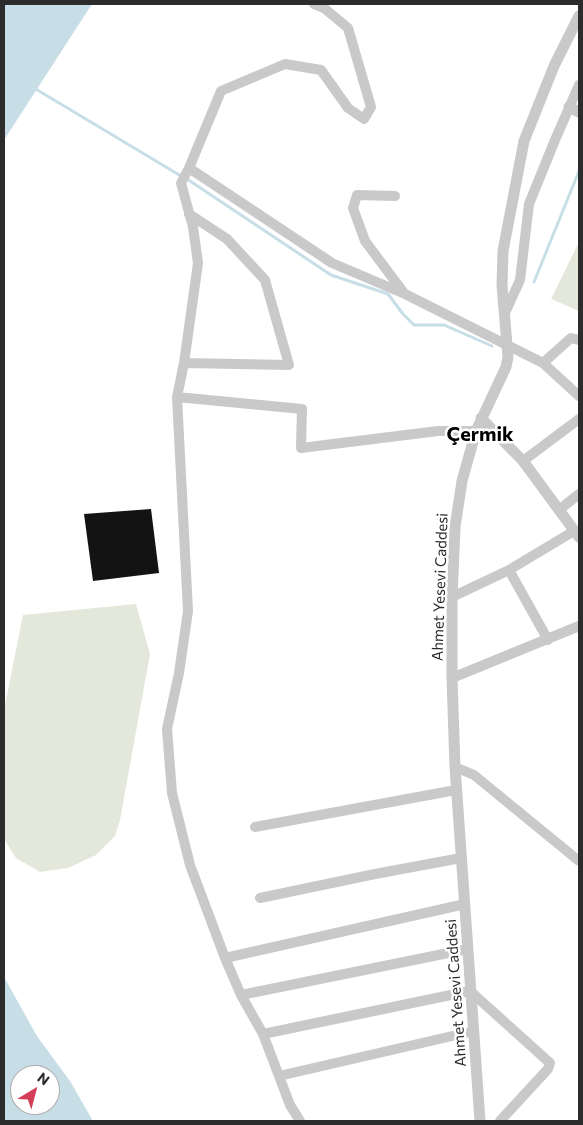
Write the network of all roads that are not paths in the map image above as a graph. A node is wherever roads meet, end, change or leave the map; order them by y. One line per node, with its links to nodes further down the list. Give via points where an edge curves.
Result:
1 (314, 4): 5 (street, via 348,28 371,107 364,119 348,108 320,70 285,64 221,91)
2 (579, 16): 9 (street, Ahmet Yesevi Caddesi, via 554,66 524,141 503,251 502,285)
3 (579, 85): 4 (street)
4 (574, 109): 9 (street, via 529,204 520,280)
5 (188, 171): 7 (street, via 181,183); 8 (street, via 332,263)
6 (395, 196): 8 (street, via 357,195 352,208 365,241)
7 (189, 214): 12 (street, via 198,263); 12 (street, via 228,239 265,280 289,365)
8 (405, 294): 11 (street)
9 (506, 313): 11 (street, Ahmet Yesevi Caddesi)
10 (579, 340): 13 (street, via 571,338)
11 (508, 346): 13 (street); 16 (street, Ahmet Yesevi Caddesi, via 506,367)
12 (184, 363): 15 (street)
13 (543, 363): 14 (street)
14 (579, 396)
15 (177, 397): 18 (street, via 302,409 300,448 438,431); 36 (street, via 188,611 167,729 172,793 190,865)
16 (480, 418): 18 (street, Ahmet Yesevi Caddesi); 19 (street)
17 (579, 419): 19 (street)
18 (476, 430): 24 (street, Ahmet Yesevi Caddesi, via 459,498)
19 (523, 461): 21 (street)
20 (579, 494): 21 (street)
21 (559, 510): 22 (street)
22 (577, 534): 23 (street)
23 (509, 570): 24 (street); 26 (street)
24 (452, 597): 27 (street, Ahmet Yesevi Caddesi)
25 (579, 626): 26 (street)
26 (548, 640): 27 (street)
27 (452, 678): 28 (street, Ahmet Yesevi Caddesi)
28 (454, 767): 29 (street, Ahmet Yesevi Caddesi); 32 (street, via 474,775)
29 (456, 790): 30 (street); 31 (street, Ahmet Yesevi Caddesi)
30 (254, 827)
31 (461, 858): 33 (street); 34 (street, Ahmet Yesevi Caddesi)
32 (579, 861)
33 (260, 898)
34 (464, 904): 35 (street, Ahmet Yesevi Caddesi); 36 (street)
35 (468, 949): 37 (street, Ahmet Yesevi Caddesi); 38 (street)
36 (225, 958): 38 (street)
37 (470, 991): 39 (street, Ahmet Yesevi Caddesi); 40 (street); 44 (street, via 550,1063)
38 (241, 996): 40 (street)
39 (474, 1031): 41 (street); 43 (street, Ahmet Yesevi Caddesi)
40 (263, 1034): 41 (street)
41 (278, 1076): 42 (street)
42 (300, 1121)
43 (480, 1121)
44 (500, 1121)

